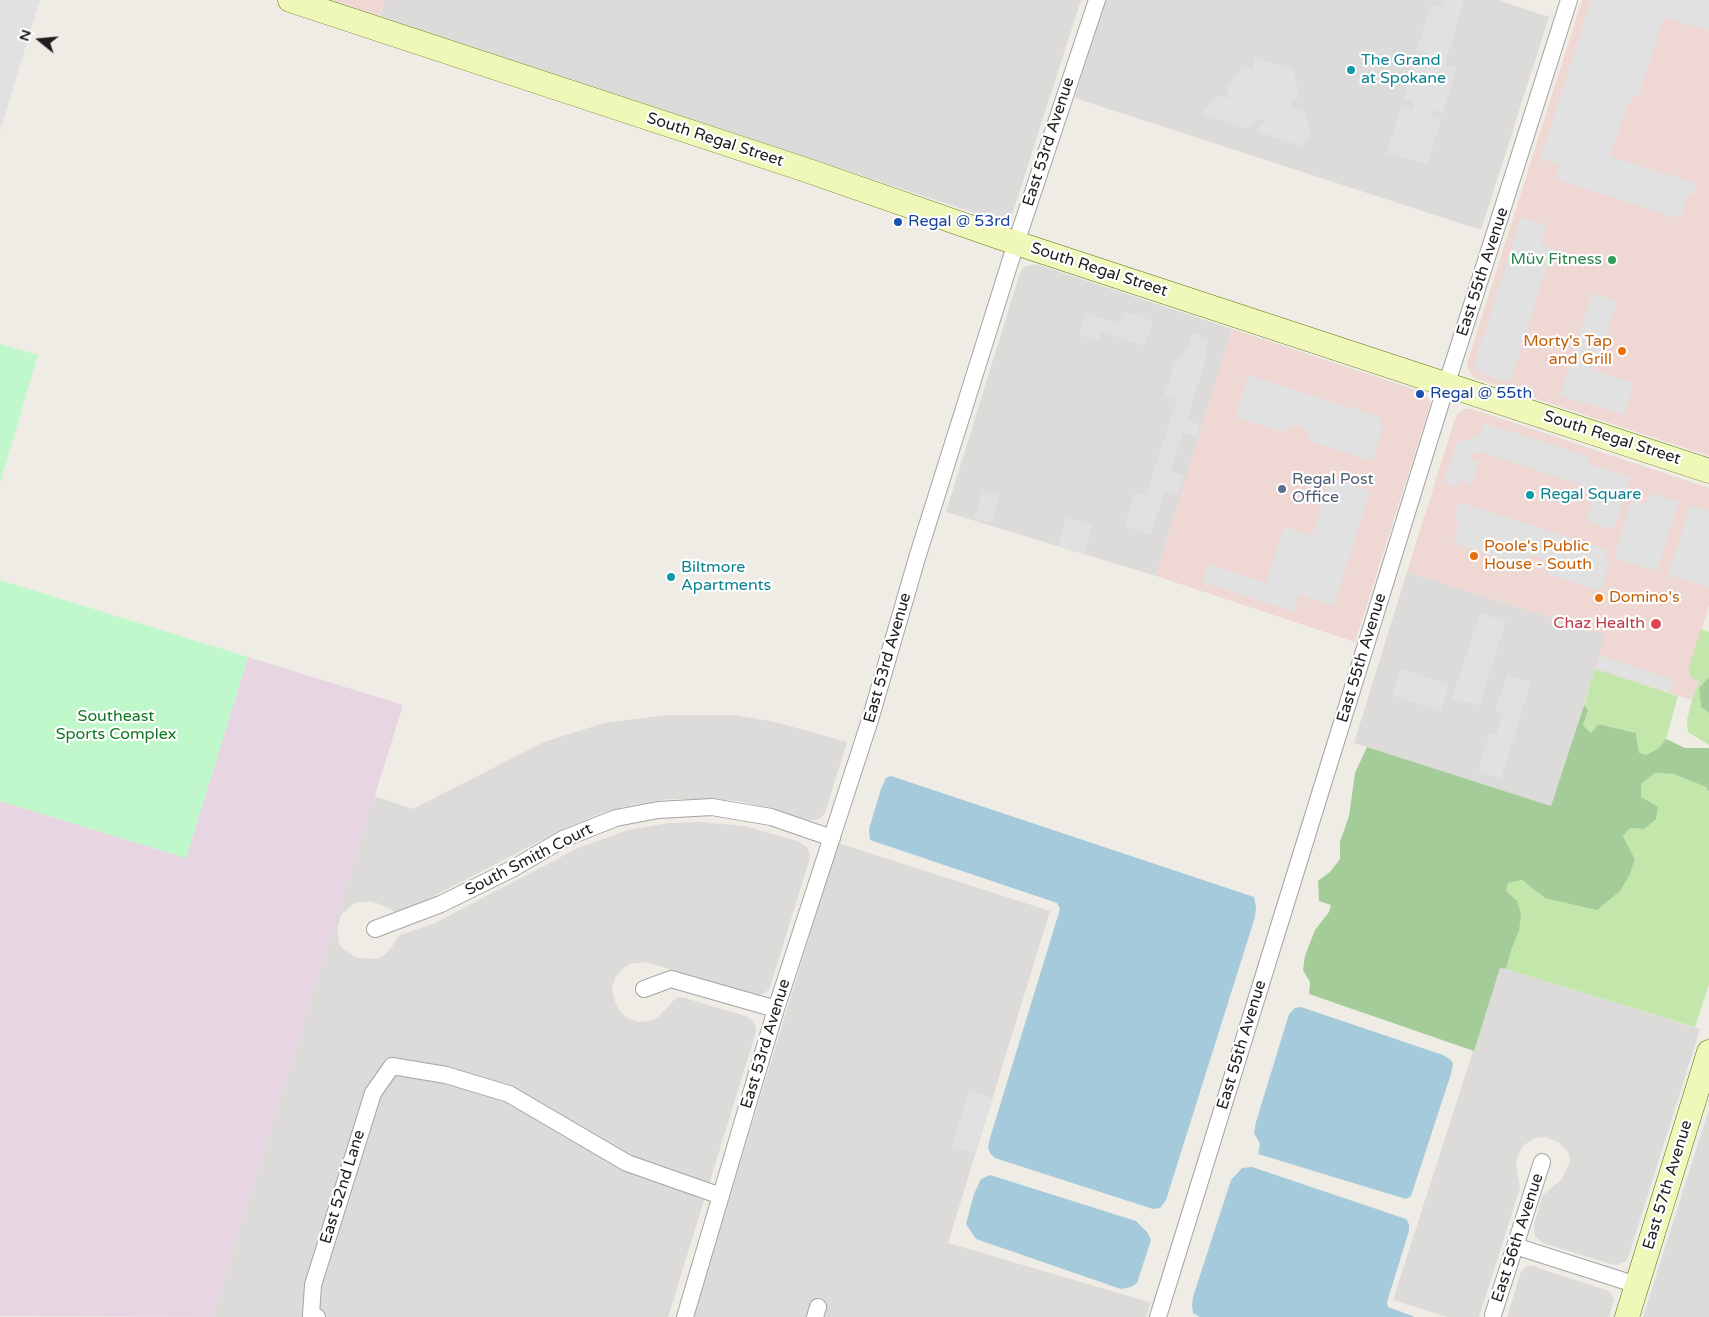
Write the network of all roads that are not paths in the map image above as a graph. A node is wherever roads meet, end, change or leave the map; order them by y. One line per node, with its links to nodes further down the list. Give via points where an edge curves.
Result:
1 (290, 0): 4 (main road, South Regal Street, via 803,169)
2 (1097, 0): 4 (street, East 53rd Avenue)
3 (1569, 0): 5 (street, East 55th Avenue)
4 (1016, 243): 5 (main road, South Regal Street); 7 (street, East 53rd Avenue)
5 (1447, 384): 6 (main road, South Regal Street); 19 (street, East 55th Avenue)
6 (1709, 471)
7 (832, 838): 8 (street, South Smith Court, via 772,817 712,807 658,810 616,818 563,839 441,904); 10 (street, East 53rd Avenue)
8 (375, 929)
9 (644, 989): 10 (street, via 671,979)
10 (776, 1009): 13 (street, East 53rd Avenue)
11 (1709, 1055): 15 (main road, East 57th Avenue)
12 (1542, 1162): 14 (street, East 56th Avenue)
13 (721, 1196): 17 (street, East 52nd Lane, via 627,1164 509,1094 446,1075 392,1066 373,1093 313,1285); 18 (street, East 53rd Avenue)
14 (1515, 1246): 15 (street); 16 (street, East 56th Avenue)
15 (1637, 1285): 20 (main road, East 57th Avenue)
16 (1493, 1315)
17 (314, 1316)
18 (684, 1317)
19 (1158, 1317)
20 (1627, 1317)

